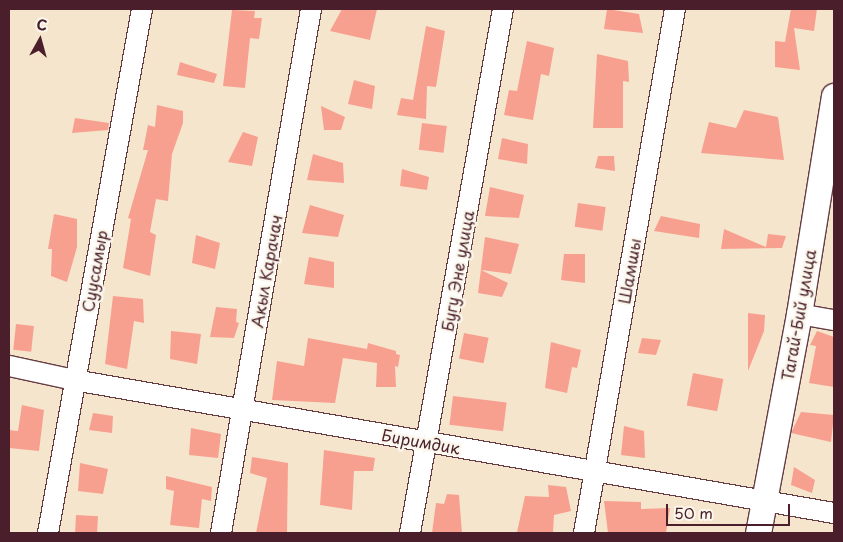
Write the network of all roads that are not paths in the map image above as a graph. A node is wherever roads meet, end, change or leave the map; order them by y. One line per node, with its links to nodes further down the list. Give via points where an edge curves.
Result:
1 (142, 9): 9 (street, Суусамыр)
2 (311, 9): 10 (street, Акыл Карачач)
3 (503, 9): 11 (street, Бугу Эне улица)
4 (675, 9): 12 (street, Шамшы)
5 (833, 111): 6 (street, Тагай-Бий улица)
6 (799, 314): 7 (street); 13 (street, Тагай-Бий улица)
7 (834, 320)
8 (9, 366): 9 (street, Биримдик)
9 (74, 380): 10 (street, Биримдик); 15 (street, Суусамыр)
10 (242, 409): 11 (street, Биримдик); 16 (street, Акыл Карачач)
11 (426, 442): 12 (street, Биримдик); 17 (street, Бугу Эне улица)
12 (594, 471): 13 (street, Биримдик); 18 (street, Шамшы)
13 (764, 500): 14 (street, Биримдик); 19 (street, Тагай-Бий улица)
14 (834, 513)
15 (48, 533)
16 (221, 533)
17 (410, 533)
18 (584, 533)
19 (758, 533)

